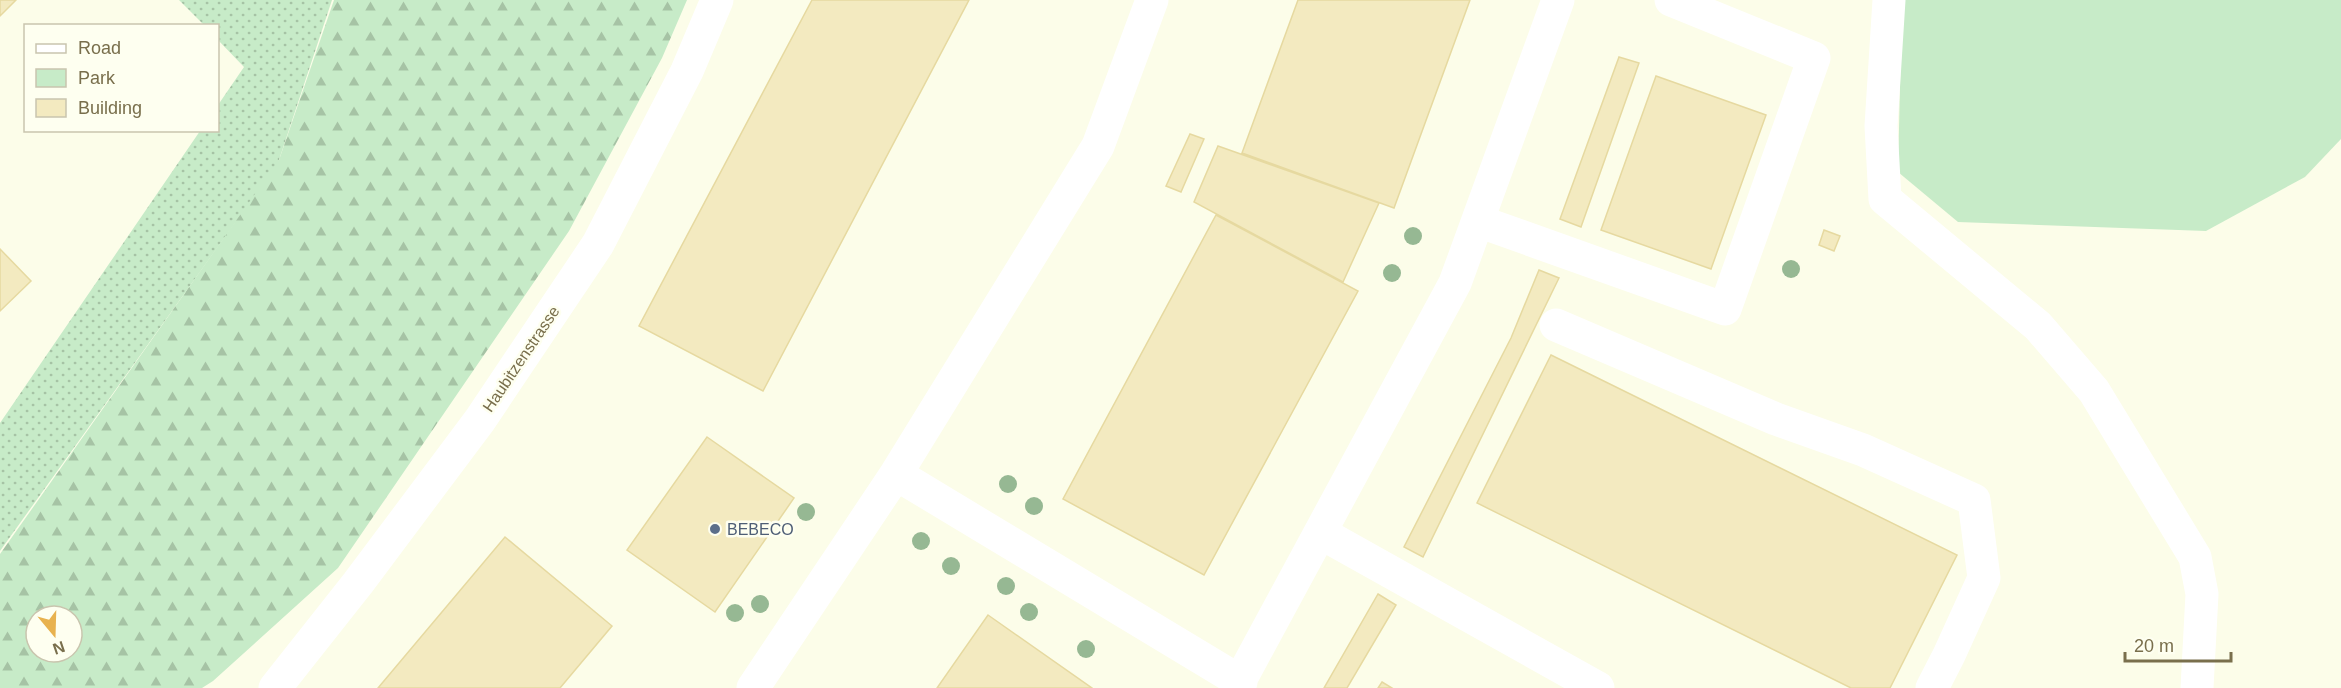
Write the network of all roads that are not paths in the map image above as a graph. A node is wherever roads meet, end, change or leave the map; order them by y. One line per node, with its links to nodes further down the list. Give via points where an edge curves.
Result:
1 (717, 0): 11 (street, Haubitzenstrasse, via 687,71 598,244 480,420)
2 (1152, 0): 8 (street, via 1098,146)
3 (1558, 0): 6 (street)
4 (1671, 0): 6 (street, via 1814,58 1725,309)
5 (1889, 0): 15 (street, via 1881,126 1885,199 2038,326 2094,391 2195,557 2202,594)
6 (1478, 221): 9 (street, via 1455,283)
7 (1556, 326): 14 (street, via 1776,419 1863,450 1974,500 1984,578)
8 (896, 474): 10 (street); 12 (street)
9 (1321, 533): 10 (street); 13 (street)
10 (1239, 685)
11 (275, 688)
12 (753, 688)
13 (1598, 688)
14 (1932, 688)
15 (2197, 688)

